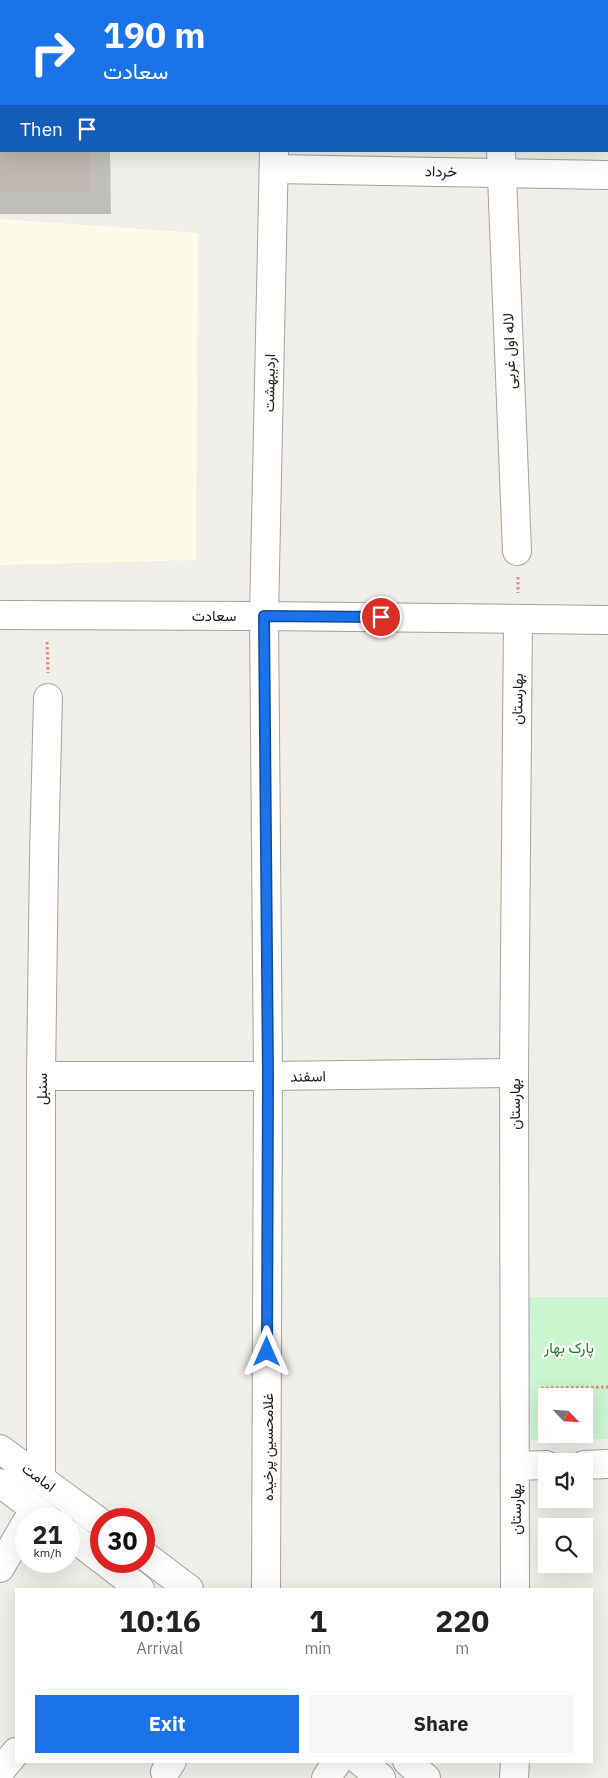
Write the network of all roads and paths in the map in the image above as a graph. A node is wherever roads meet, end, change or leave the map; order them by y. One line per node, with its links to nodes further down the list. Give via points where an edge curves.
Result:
1 (274, 160): 2 (street, خرداد); 7 (street, اردیبهشت)
2 (501, 162): 3 (street, خرداد); 4 (street, لاله اول غربی)
3 (608, 175)
4 (517, 551): 8 (path)
5 (47, 614): 6 (street, سعادت); 7 (street, سعادت); 10 (path)
6 (0, 615)
7 (264, 616): 8 (street, سعادت); 13 (street, غلامحسین پرخیده)
8 (518, 618): 9 (street, سعادت); 11 (street, بهارستان)
9 (608, 620)
10 (48, 698): 12 (street, سنبل)
11 (514, 1073): 13 (street, اسفند); 15 (street, بهارستان)
12 (42, 1076): 13 (street, اسفند); 21 (street, سنبل)
13 (268, 1076): 33 (street, غلامحسین پرخیده)
14 (608, 1387): 15 (path)
15 (515, 1388): 20 (street, بهارستان)
16 (0, 1449): 21 (street, امامت)
17 (608, 1464): 19 (street)
18 (538, 1465): 20 (street)
19 (593, 1465)
20 (515, 1466): 34 (street, بهارستان)
21 (41, 1479): 24 (street, امامت)
22 (0, 1483): 23 (street, امامت)
23 (25, 1508)
24 (90, 1515)
25 (80, 1542): 27 (street)
26 (15, 1546): 29 (street)
27 (90, 1550)
28 (155, 1563): 32 (street)
29 (0, 1568)
30 (120, 1573): 31 (street)
31 (139, 1588)
32 (188, 1588)
33 (266, 1588)
34 (515, 1588)
35 (15, 1753): 40 (street)
36 (337, 1763): 41 (street)
37 (362, 1763): 42 (street)
38 (409, 1763): 43 (street)
39 (514, 1763): 44 (street)
40 (0, 1771)
41 (326, 1778)
42 (381, 1778)
43 (426, 1778)
44 (514, 1778)

